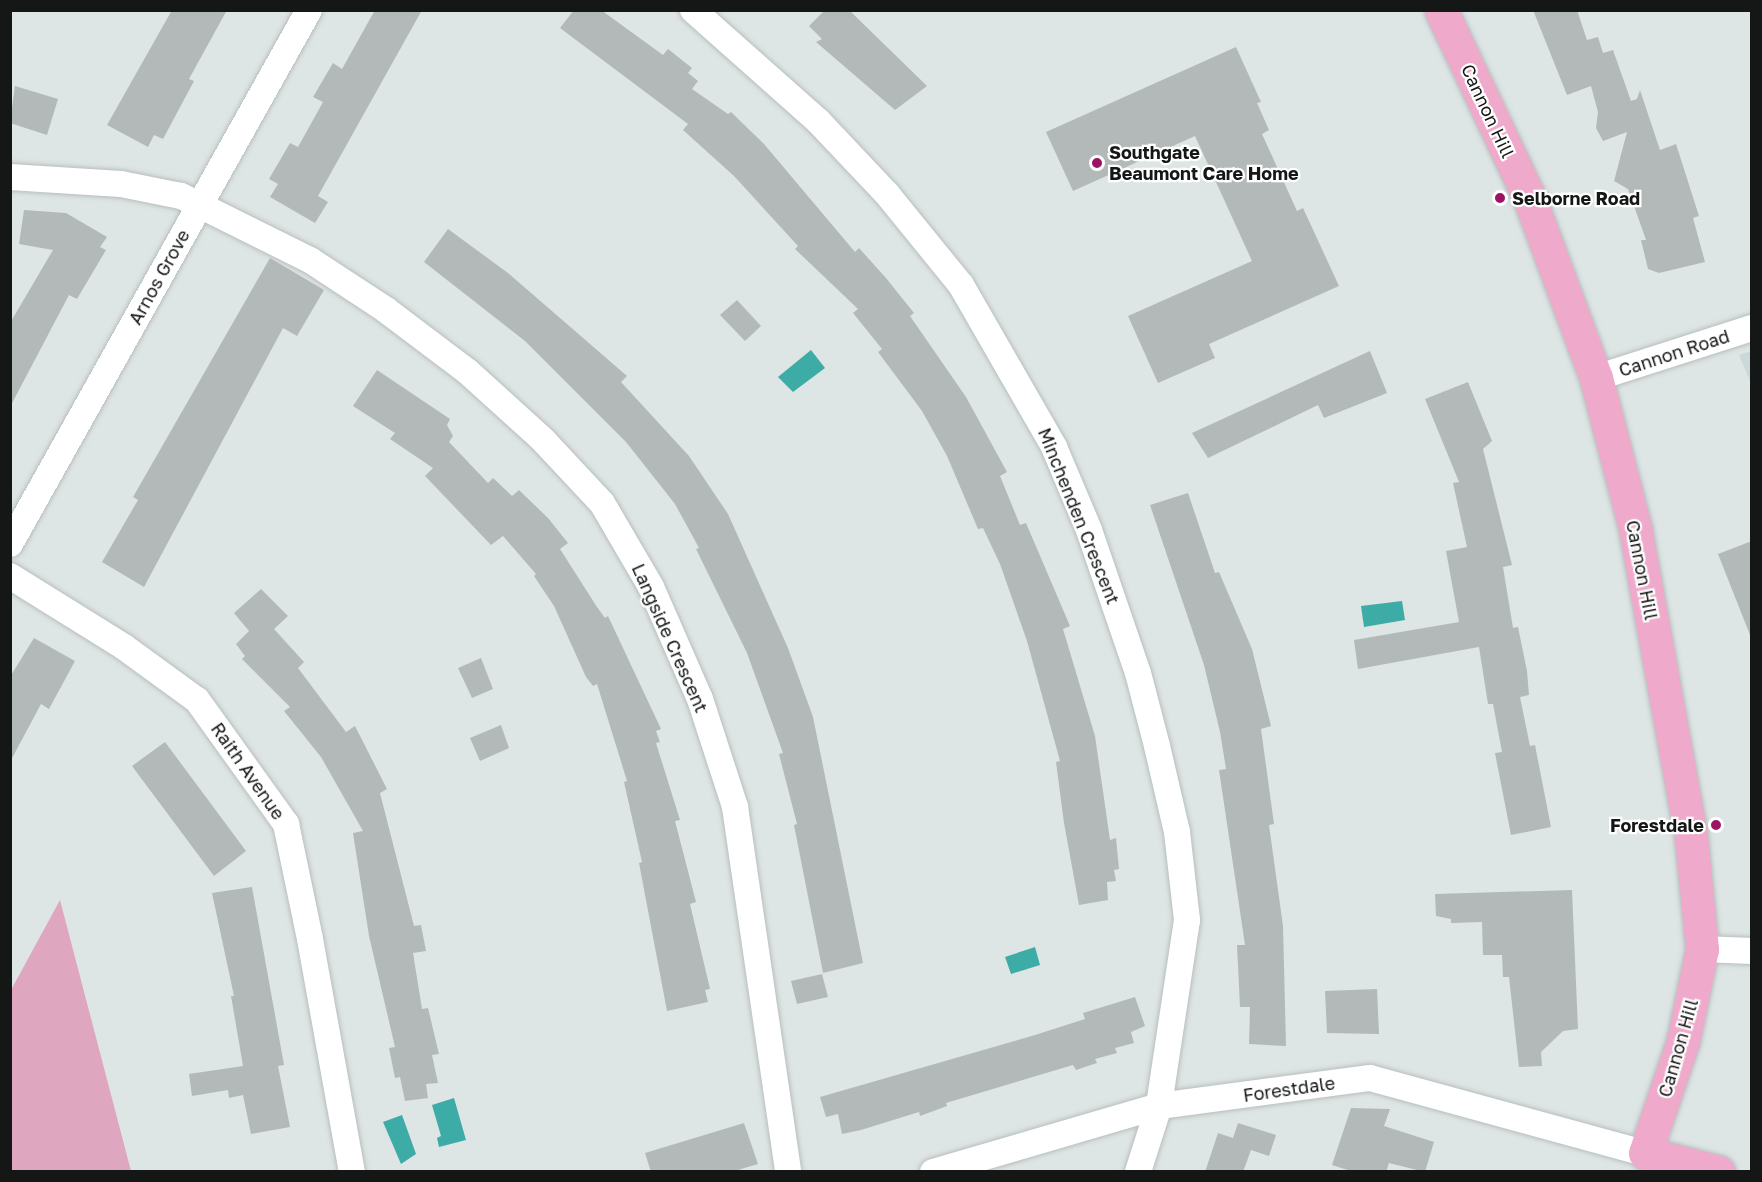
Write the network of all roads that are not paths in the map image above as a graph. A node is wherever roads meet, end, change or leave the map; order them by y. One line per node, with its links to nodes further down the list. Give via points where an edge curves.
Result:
1 (309, 10): 5 (street, Arnos Grove)
2 (693, 10): 12 (street, Minchenden Crescent, via 818,121 887,194 961,285 1054,447 1089,530 1131,653 1177,832 1187,920)
3 (1441, 10): 7 (main road, Cannon Hill, via 1529,197)
4 (10, 177): 5 (street, Langside Crescent, via 121,184)
5 (200, 202): 8 (street, Arnos Grove); 15 (street, Langside Crescent, via 310,260 386,310 467,371 543,440 602,503 651,587 700,699 735,807)
6 (1752, 328): 7 (street, Cannon Road)
7 (1596, 378): 10 (main road, Cannon Hill, via 1635,528 1691,837)
8 (10, 544)
9 (10, 576): 14 (street, Raith Avenue, via 124,647 197,700 286,825)
10 (1702, 949): 11 (street); 13 (main road, Cannon Hill, via 1683,1041)
11 (1752, 951)
12 (1159, 1106): 13 (street, Forestdale, via 1370,1078); 16 (street, Forestdale); 17 (street, Minchenden Crescent)
13 (1645, 1153): 18 (main road)
14 (352, 1172)
15 (788, 1172)
16 (933, 1172)
17 (1138, 1172)
18 (1719, 1172)

